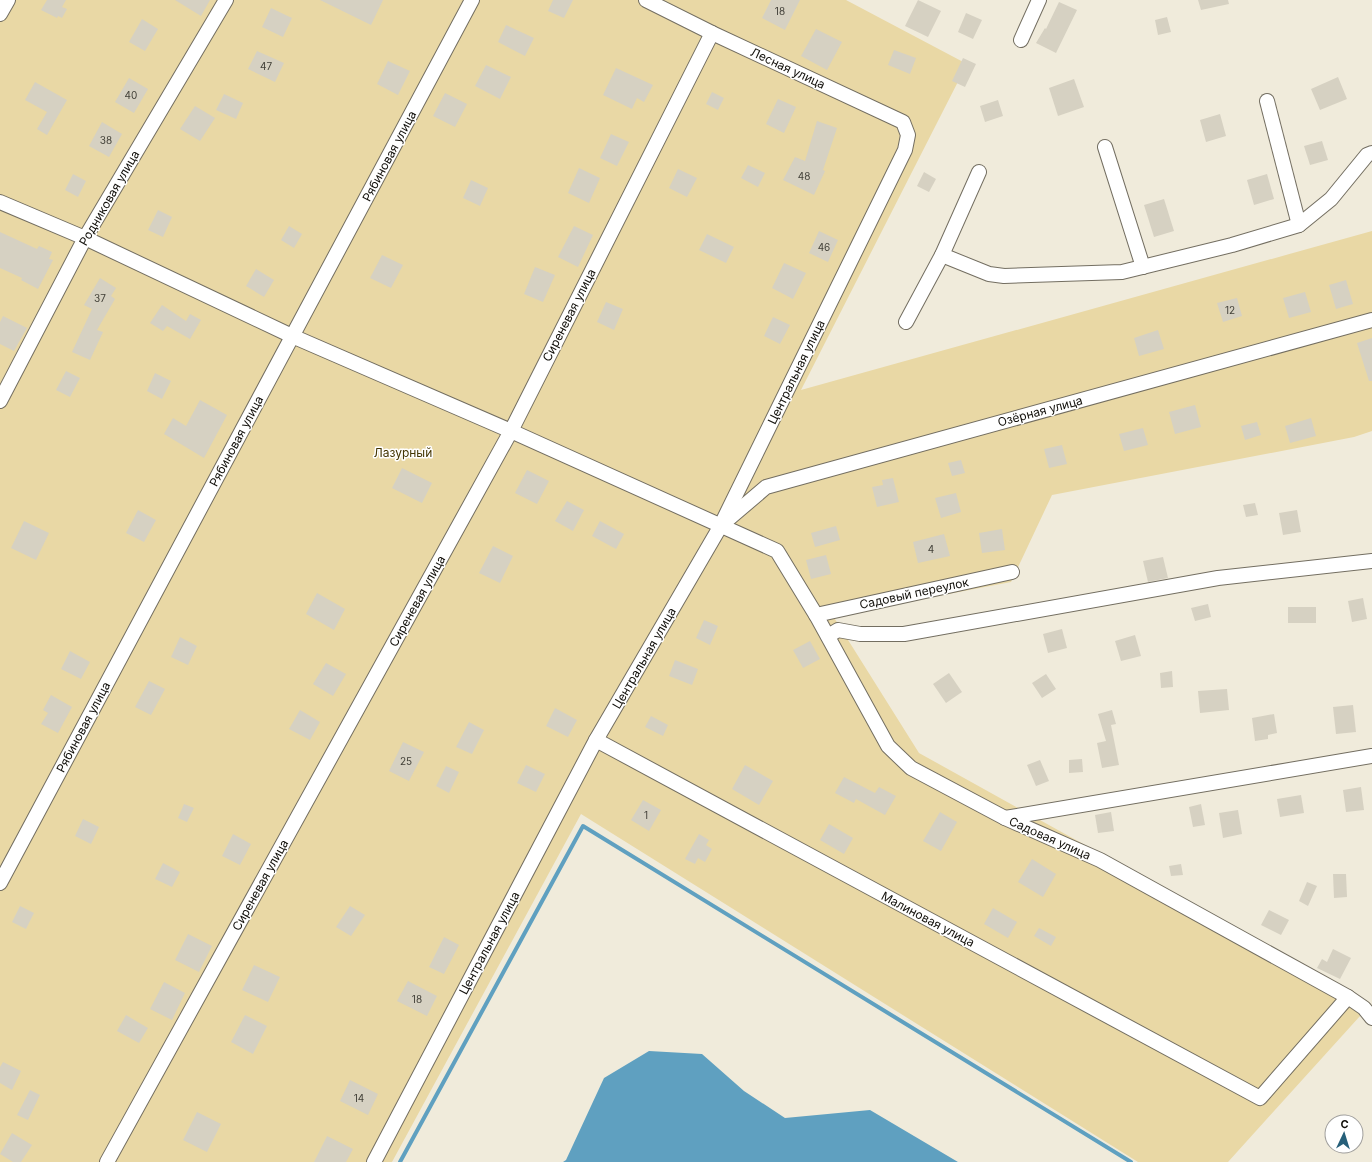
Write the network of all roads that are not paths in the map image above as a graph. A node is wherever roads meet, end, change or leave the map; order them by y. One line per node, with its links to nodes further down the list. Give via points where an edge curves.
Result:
1 (8, 0): 6 (street)
2 (226, 0): 16 (street, Родниковая улица)
3 (472, 0): 21 (street, Рябиновая улица)
4 (646, 0): 7 (street, Лесная улица)
5 (1039, 0): 8 (street)
6 (0, 14)
7 (712, 33): 11 (street, Лесная улица, via 903,122 908,135); 23 (street, Сиреневая улица)
8 (1021, 40)
9 (1267, 101): 15 (street)
10 (1106, 147): 18 (street)
11 (905, 150): 24 (street, Центральная улица)
12 (1372, 153): 15 (street, via 1367,155 1331,200)
13 (980, 172): 17 (street)
14 (0, 202): 16 (street, Садовая улица)
15 (1299, 225): 18 (street)
16 (85, 238): 21 (street, Садовая улица); 22 (street, Родниковая улица)
17 (942, 255): 18 (street, via 989,274 1004,276 1122,272); 20 (street)
18 (1143, 267)
19 (1372, 320): 24 (street, Озёрная улица, via 766,486)
20 (906, 322)
21 (292, 336): 23 (street, Садовая улица); 32 (street, Рябиновая улица)
22 (0, 401)
23 (511, 430): 24 (street, Садовая улица); 35 (street, Сиреневая улица)
24 (720, 527): 27 (street, Садовая улица, via 777,552); 29 (street, Центральная улица)
25 (1372, 561): 28 (street, via 1218,578 904,634 860,634 838,630)
26 (1012, 572): 27 (street, Садовый переулок)
27 (816, 614): 28 (street, Садовая улица)
28 (828, 636): 31 (street, Садовая улица, via 888,746 912,768)
29 (596, 740): 33 (street, Малиновая улица, via 1260,1098); 36 (street, Центральная улица)
30 (1372, 756): 31 (street)
31 (1005, 818): 33 (street, Садовая улица, via 1100,860)
32 (0, 883)
33 (1348, 998): 34 (street, Садовая улица, via 1364,1008)
34 (1372, 1018)
35 (107, 1162)
36 (374, 1162)

